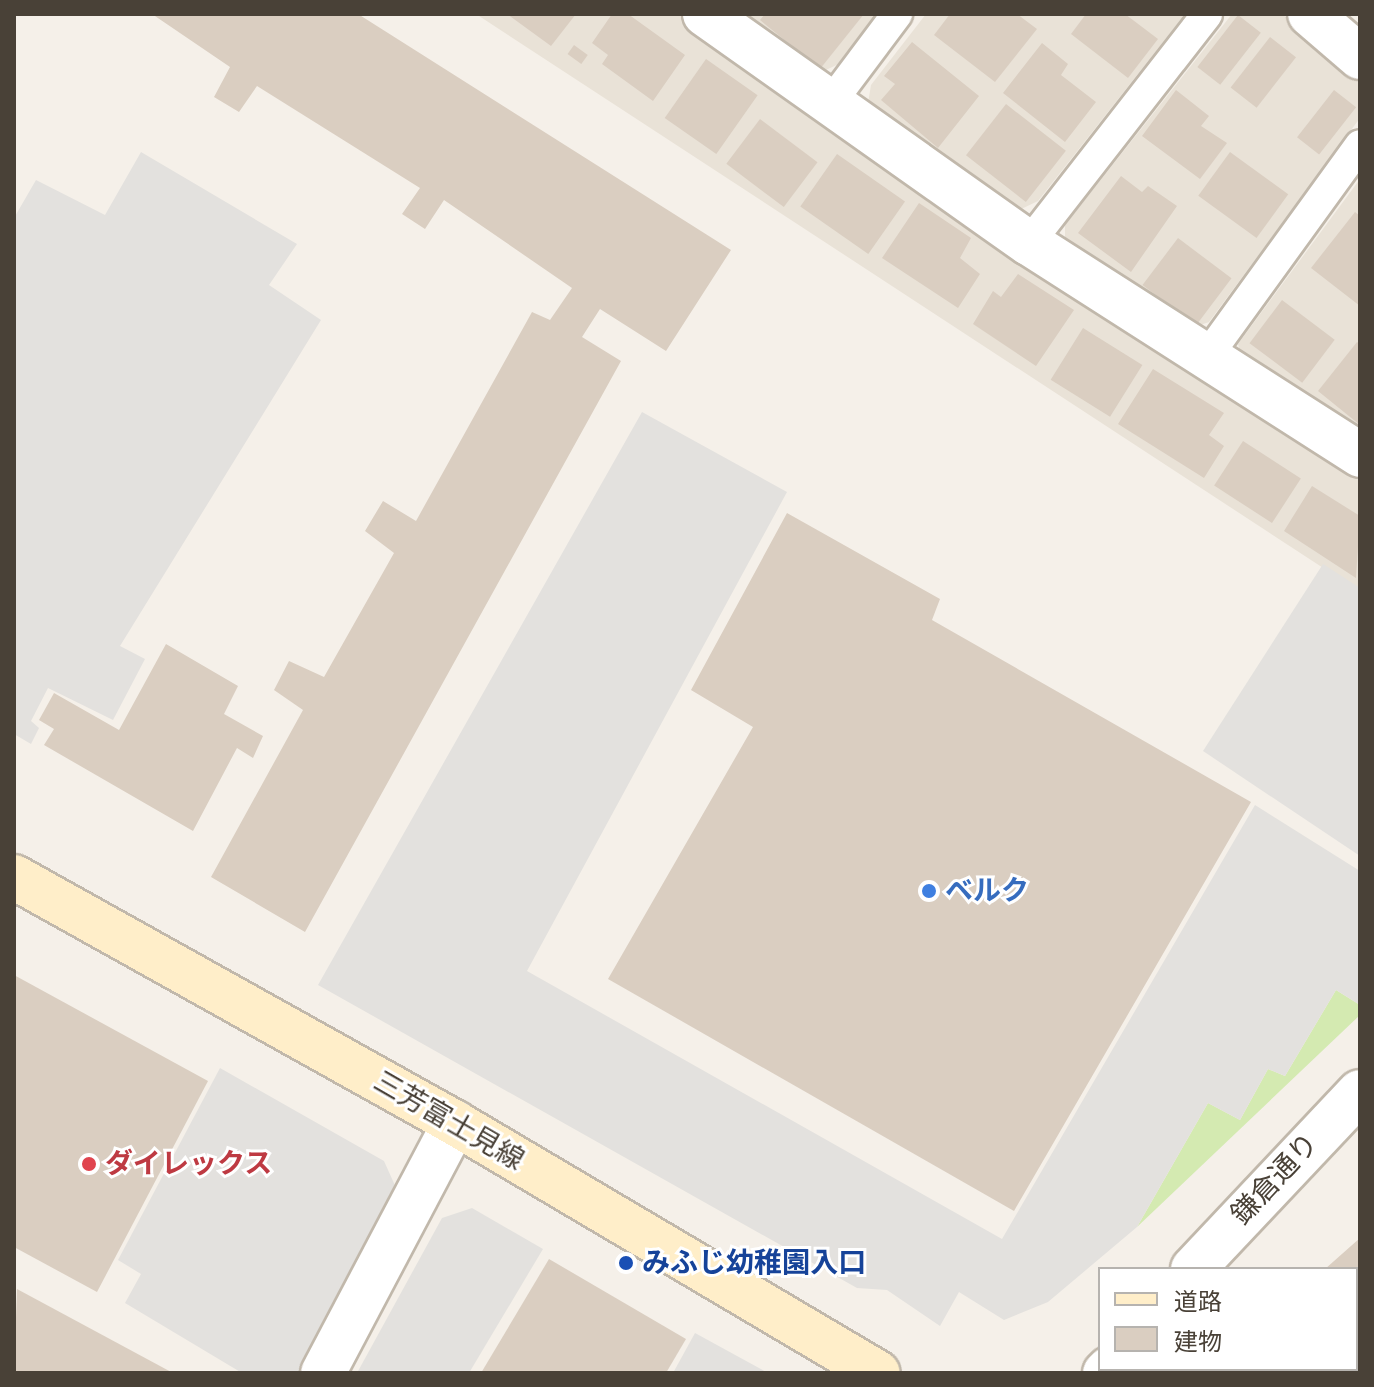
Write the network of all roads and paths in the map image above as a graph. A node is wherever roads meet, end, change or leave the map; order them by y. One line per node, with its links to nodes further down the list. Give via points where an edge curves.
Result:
1 (705, 14): 6 (street)
2 (897, 14): 6 (lane)
3 (1207, 14): 8 (lane)
4 (1310, 14): 5 (street)
5 (1360, 57)
6 (829, 105): 8 (street)
7 (1360, 145): 9 (lane)
8 (1029, 243): 9 (street)
9 (1208, 355): 10 (street)
10 (1360, 455)
11 (14, 877): 13 (main road, 三芳富士見線)
12 (1360, 1092): 14 (street, 鎌倉通り)
13 (455, 1123): 15 (street); 16 (main road, 三芳富士見線)
14 (1195, 1267)
15 (323, 1373)
16 (878, 1373)

